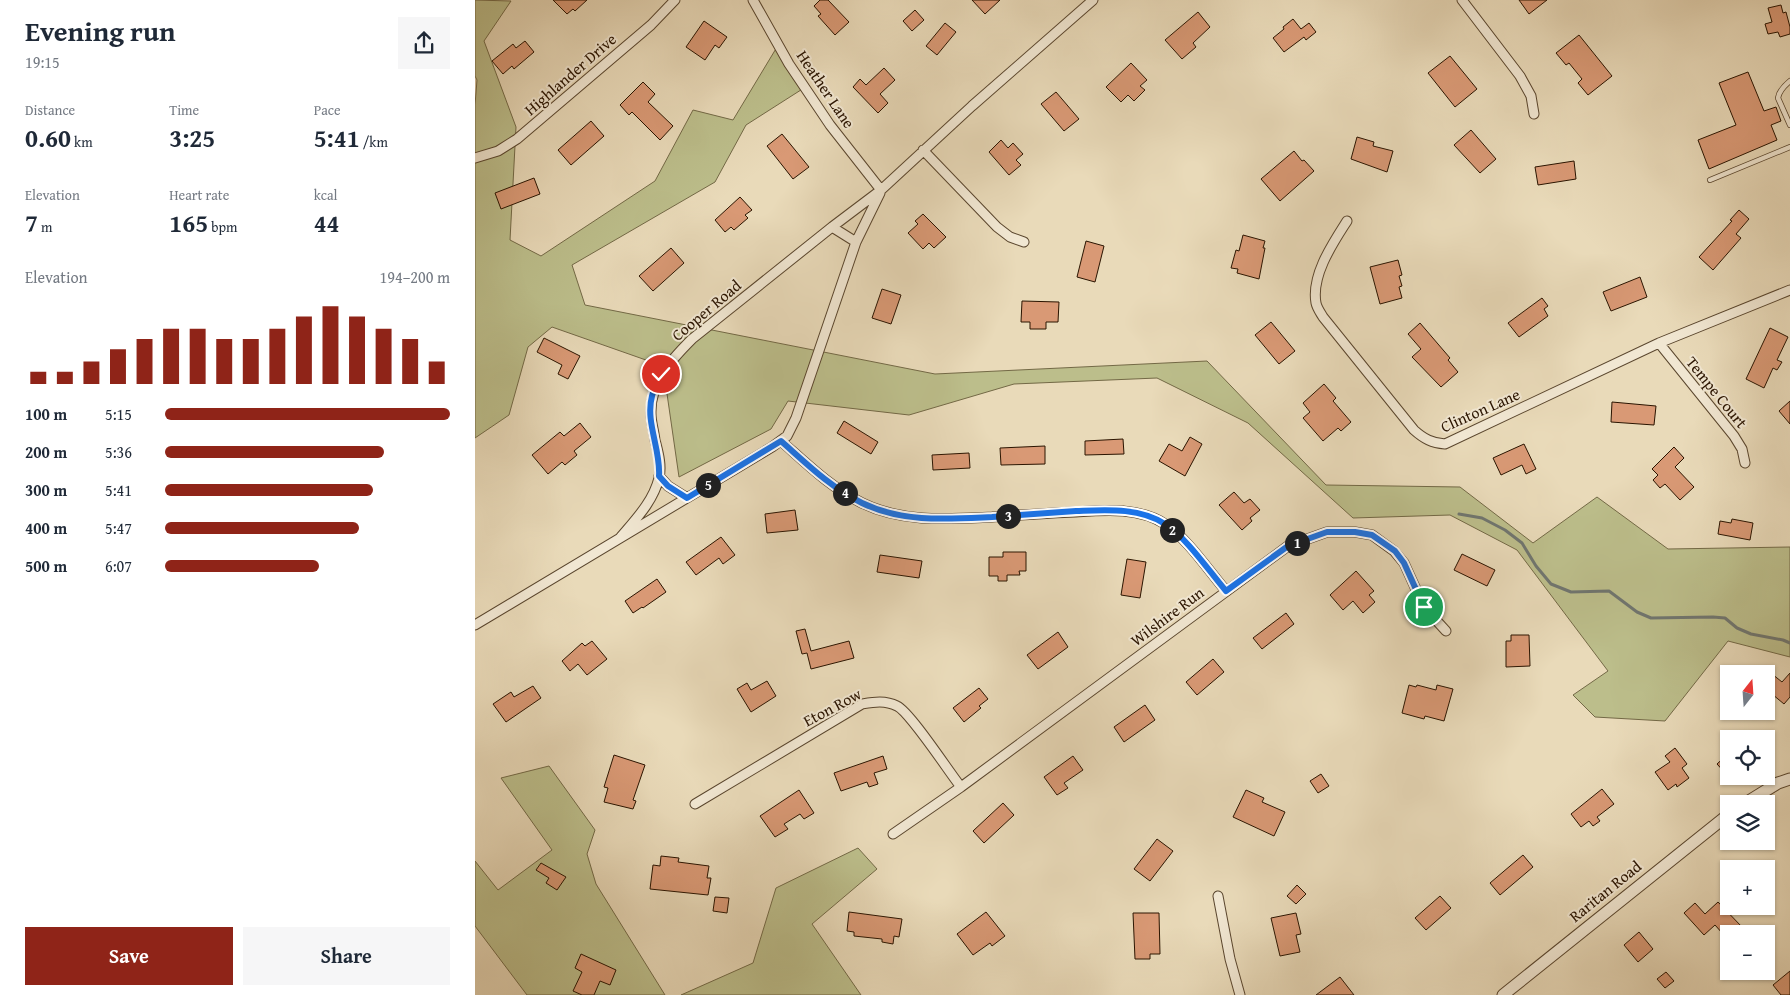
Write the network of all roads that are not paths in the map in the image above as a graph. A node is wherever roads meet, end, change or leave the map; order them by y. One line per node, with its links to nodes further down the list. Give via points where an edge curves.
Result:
1 (675, 0): 10 (street, Highlander Drive, via 517,139 498,151)
2 (753, 0): 12 (street, Heather Lane, via 789,64 825,118)
3 (1093, 0): 9 (street, Cooper Road)
4 (1462, 0): 6 (street, via 1520,76 1531,96)
5 (1790, 81): 7 (lane, via 1778,94)
6 (1534, 114)
7 (1790, 125)
8 (1790, 147): 11 (lane)
9 (923, 150): 12 (street, Cooper Road); 16 (street, via 997,227)
10 (475, 158)
11 (1710, 180)
12 (881, 190): 14 (street, Cooper Road); 15 (street, Cooper Road)
13 (1347, 221): 18 (street, Clinton Lane, via 1324,261 1317,284 1316,305 1414,430 1434,443 1445,444)
14 (832, 227): 15 (street); 21 (street, Cooper Road, via 692,339 661,374 652,398 651,415)
15 (857, 242): 19 (street, Cooper Road, via 796,418)
16 (1024, 242)
17 (1790, 290): 18 (street, Clinton Lane)
18 (1659, 343): 20 (street, Tempe Court, via 1734,436)
19 (781, 441): 22 (street, Cooper Road); 24 (street, via 830,484 863,504 888,512 940,520 1101,510 1132,512 1152,518 1179,536)
20 (1745, 463)
21 (659, 476): 22 (street); 23 (street, Cooper Road, via 647,504)
22 (687, 498): 23 (street, Cooper Road)
23 (620, 538): 25 (street, Cooper Road)
24 (1226, 591): 26 (street, Wilshire Run, via 1288,546 1327,532 1372,535 1395,551 1424,607); 28 (street, Wilshire Run)
25 (475, 625)
26 (1446, 631)
27 (1790, 779): 29 (street)
28 (961, 788): 30 (street, Eton Row, via 905,713 898,706 876,701 863,704); 32 (street, Wilshire Run)
29 (1759, 795)
30 (695, 804)
31 (1720, 821): 35 (street, Raritan Road)
32 (893, 834)
33 (1218, 896): 34 (street)
34 (1240, 995)
35 (1503, 995)

